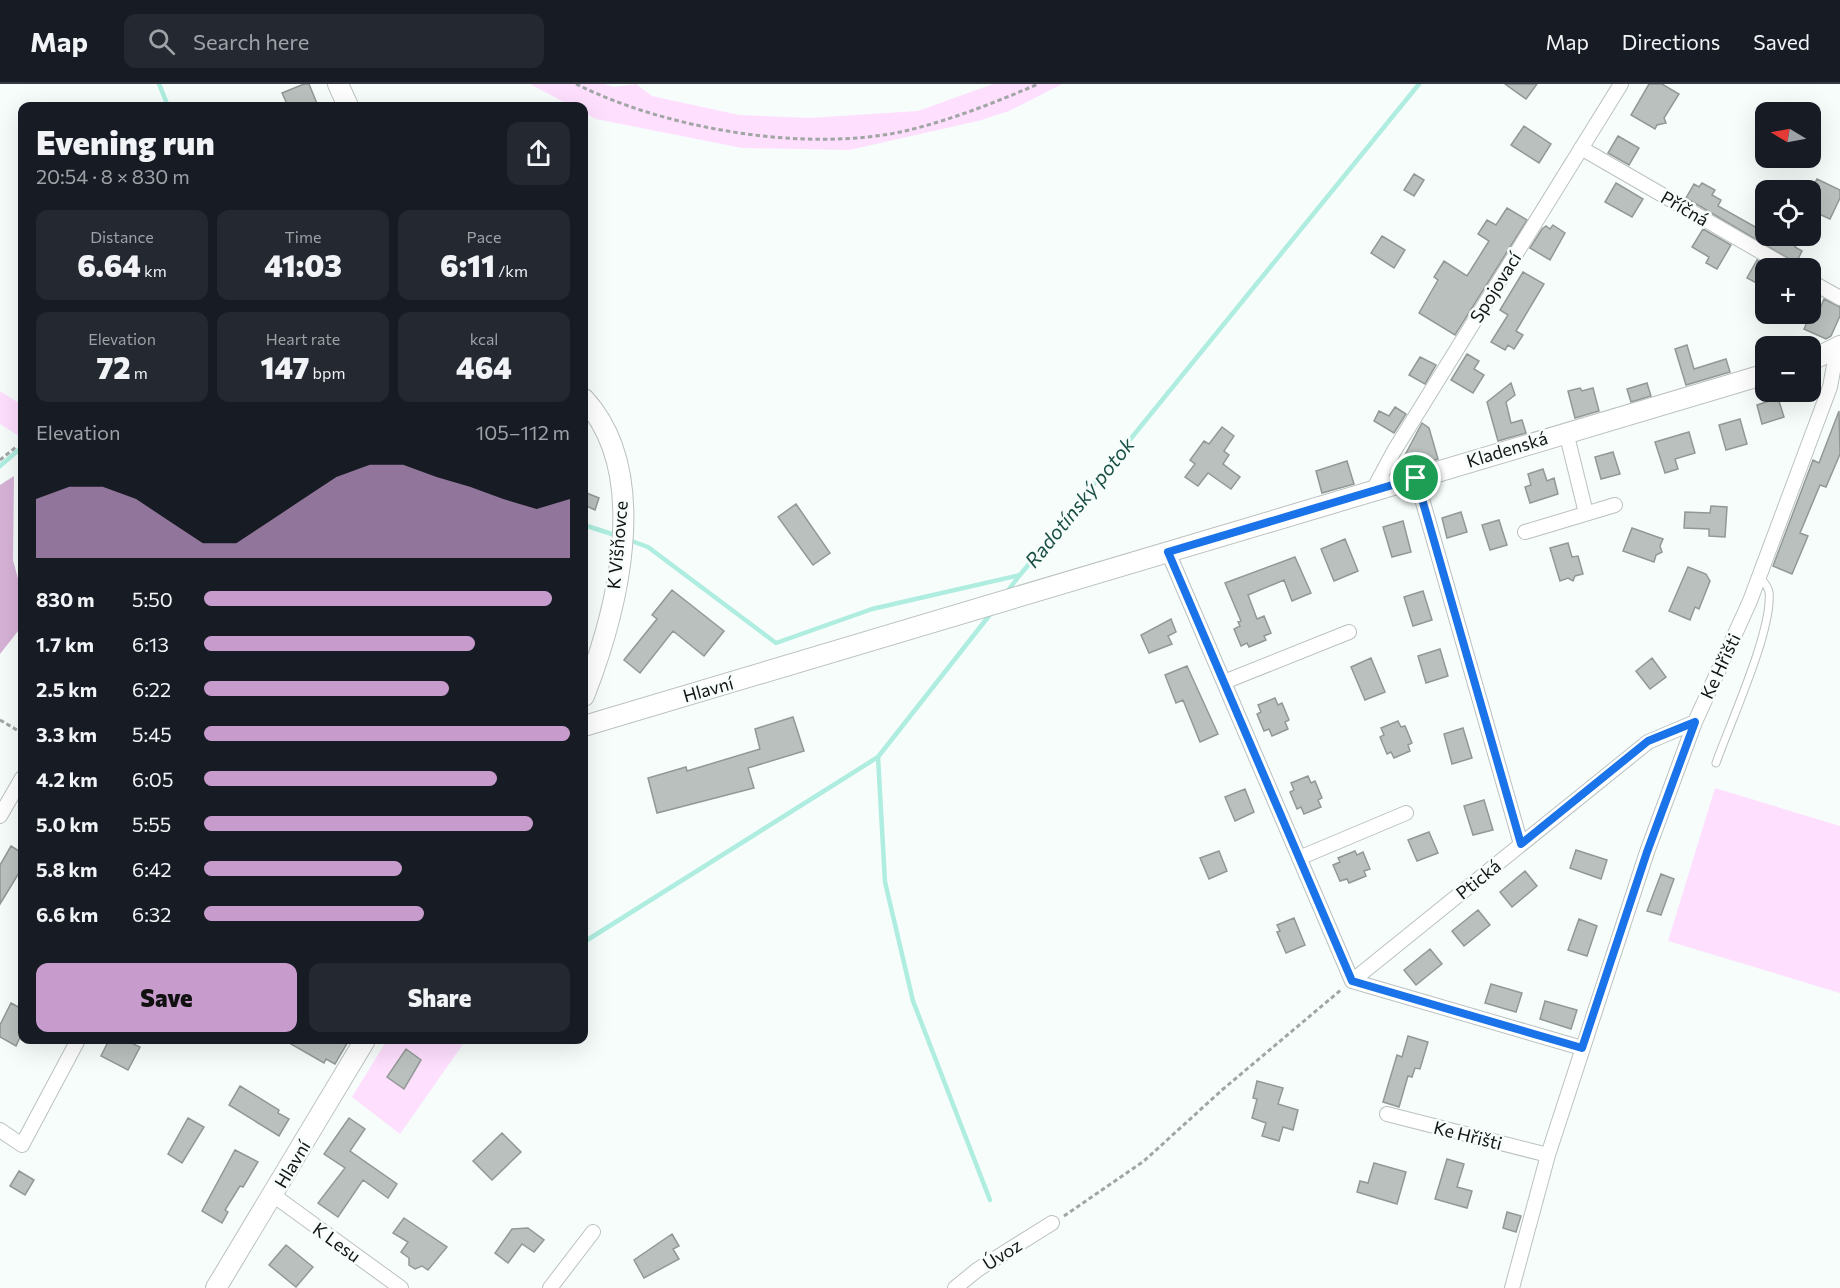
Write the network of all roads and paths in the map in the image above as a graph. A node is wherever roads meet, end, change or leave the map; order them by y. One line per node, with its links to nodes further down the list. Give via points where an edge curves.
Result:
1 (338, 84): 5 (main road)
2 (576, 84): 3 (path, via 628,107 685,123 801,138 903,131 978,111)
3 (1038, 84)
4 (1621, 84): 6 (street, Spojovací)
5 (346, 102)
6 (1581, 148): 7 (street, Příčná); 18 (street, Spojovací)
7 (1772, 258)
8 (1821, 287): 9 (street)
9 (1840, 298)
10 (1839, 349): 11 (main road); 24 (street, Ke Hřišti, via 1830,387)
11 (1821, 356)
12 (1755, 377): 14 (main road, Kladenská)
13 (588, 404): 27 (main road, K Višňovce, via 613,448 623,516 620,558 606,633)
14 (1566, 432): 17 (main road, Kladenská); 20 (street, Kladenská)
15 (16, 447): 16 (path)
16 (0, 460)
17 (1416, 478): 18 (main road, Kladenská); 36 (street)
18 (1372, 492): 22 (main road, Kladenská)
19 (1615, 505): 20 (street)
20 (1586, 513): 21 (street)
21 (1525, 532)
22 (1168, 552): 23 (main road, Kladenská); 26 (street)
23 (1104, 569): 30 (main road, Hlavní)
24 (1760, 576): 29 (street, Ke Hřišti); 32 (lane, via 1769,590 1767,615)
25 (1349, 632): 26 (street)
26 (1224, 682): 37 (street)
27 (588, 685)
28 (0, 720): 31 (path)
29 (1695, 722): 36 (street, Ptická, via 1648,741); 41 (street, Ke Hřišti)
30 (588, 725)
31 (18, 731)
32 (1716, 763)
33 (18, 785): 35 (street)
34 (1406, 813): 37 (street)
35 (0, 816)
36 (1521, 844): 38 (street, Ptická)
37 (1299, 858): 38 (street)
38 (1352, 981): 41 (street); 46 (path, via 1144,1161)
39 (76, 1044): 43 (street, via 22,1145)
40 (363, 1044): 45 (main road, Hlavní)
41 (1582, 1048): 44 (street, Ke Hřišti)
42 (1387, 1114): 44 (street, Ke Hřišti)
43 (0, 1130)
44 (1548, 1155): 52 (street, Ke Hřišti)
45 (273, 1195): 48 (main road, Hlavní); 49 (street, K Lesu)
46 (1052, 1223): 51 (street, Úvoz, via 976,1270)
47 (593, 1232): 50 (street)
48 (216, 1288)
49 (401, 1288)
50 (550, 1288)
51 (955, 1288)
52 (1512, 1288)

